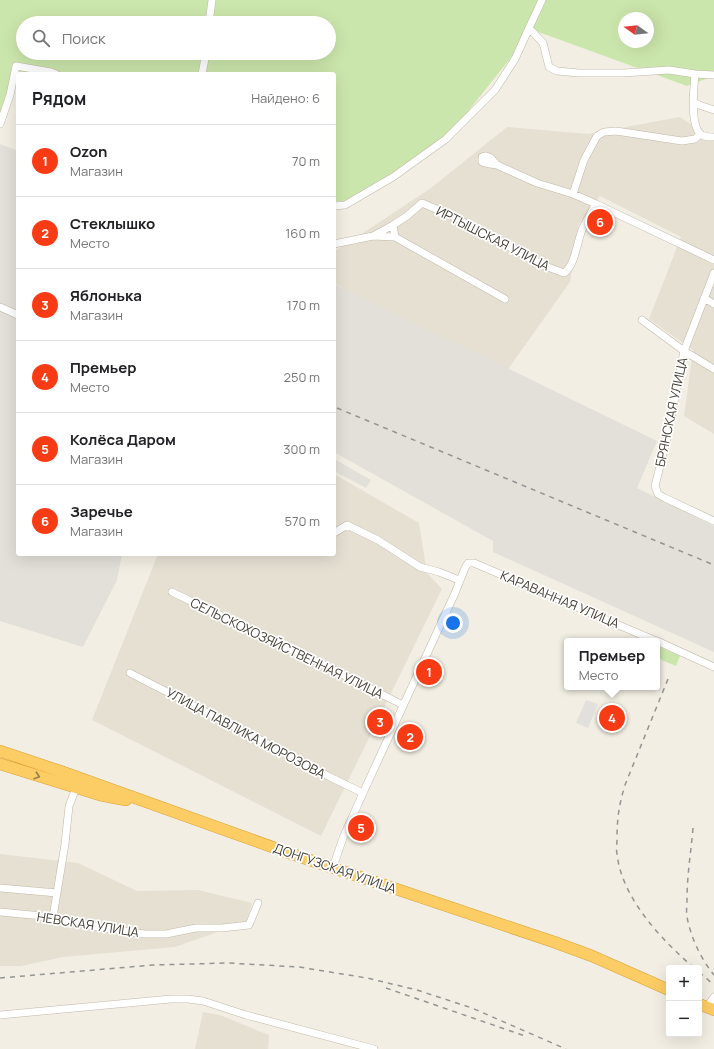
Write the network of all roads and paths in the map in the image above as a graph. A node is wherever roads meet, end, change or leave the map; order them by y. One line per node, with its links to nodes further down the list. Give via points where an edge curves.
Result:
1 (212, 0): 3 (street)
2 (542, 0): 4 (street)
3 (211, 16)
4 (530, 28): 8 (street, via 543,43 550,66 557,71 623,73 669,70); 18 (street, via 495,90 446,139 393,178 345,205)
5 (205, 60): 7 (street)
6 (51, 72): 12 (street, via 16,66)
7 (202, 72)
8 (695, 74): 9 (street); 10 (street)
9 (714, 75)
10 (692, 102): 11 (street); 13 (street, via 696,129)
11 (714, 110)
12 (0, 124)
13 (700, 134): 14 (street); 16 (street, via 695,139 682,141 616,131 604,132 597,136 584,160)
14 (714, 137)
15 (497, 165): 16 (street, via 537,183)
16 (573, 194): 17 (street)
17 (596, 204): 19 (street, ИРТЫШСКАЯ УЛИЦА, via 582,230 571,265 564,273 545,266 448,214 422,203); 23 (street)
18 (336, 206)
19 (393, 225): 20 (street); 21 (street)
20 (373, 236): 21 (street); 22 (street)
21 (395, 237): 26 (street)
22 (336, 244)
23 (714, 260)
24 (714, 273): 25 (street, БРЯНСКАЯ УЛИЦА)
25 (704, 298): 27 (street); 31 (street, БРЯНСКАЯ УЛИЦА)
26 (505, 299)
27 (714, 304)
28 (0, 307): 29 (street)
29 (16, 314)
30 (642, 320): 31 (street)
31 (684, 351): 32 (street); 33 (street, БРЯНСКАЯ УЛИЦА, via 655,486 658,494 665,498)
32 (714, 369)
33 (713, 519)
34 (336, 532): 35 (street, via 347,525 378,540 420,567)
35 (460, 580): 37 (street, КАРАВАННАЯ УЛИЦА, via 468,563 474,562); 41 (street)
36 (172, 592): 41 (street, СЕЛЬСКОХОЗЯЙСТВЕННАЯ УЛИЦА)
37 (650, 638)
38 (660, 642): 39 (street, КАРАВАННАЯ УЛИЦА)
39 (714, 667)
40 (130, 672): 45 (street, УЛИЦА ПАВЛИКА МОРОЗОВА)
41 (403, 705): 45 (street)
42 (0, 751): 46 (highway, ДОНГУЗСКАЯ УЛИЦА)
43 (0, 764): 44 (highway, one-way to 44)
44 (76, 788): 46 (highway, via 120,800); 49 (street, via 69,806)
45 (363, 793): 47 (street)
46 (142, 800): 47 (highway, ДОНГУЗСКАЯ УЛИЦА)
47 (333, 867): 53 (highway, ДОНГУЗСКАЯ УЛИЦА, via 554,942)
48 (0, 888): 49 (street)
49 (57, 893): 52 (street)
50 (258, 903): 52 (street, НЕВСКАЯ УЛИЦА, via 248,925 196,928 166,934 103,928)
51 (0, 912): 52 (street, НЕВСКАЯ УЛИЦА)
52 (53, 917)
53 (666, 989)
54 (714, 997): 55 (street)
55 (707, 1007)
56 (0, 1015): 57 (street, via 188,999)
57 (374, 1049)

